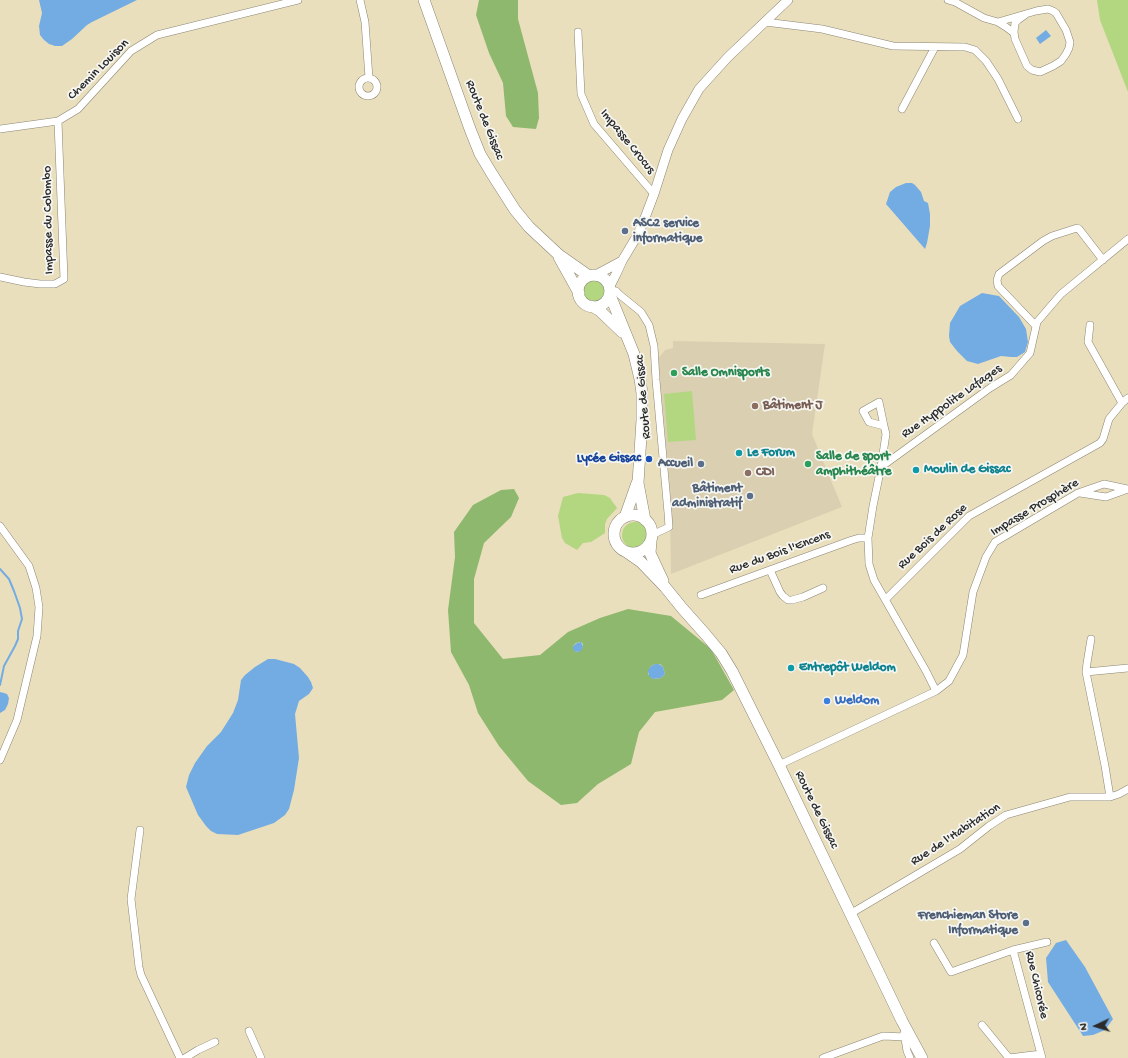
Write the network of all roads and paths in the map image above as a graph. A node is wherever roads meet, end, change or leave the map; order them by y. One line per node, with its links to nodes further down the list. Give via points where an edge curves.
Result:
1 (298, 0): 15 (street, Chemin Louison, via 158,36 131,51 78,109)
2 (360, 0): 12 (street, via 365,22)
3 (424, 0): 19 (main road, Route de Gissac, via 480,154 515,210)
4 (788, 0): 7 (street)
5 (948, 0): 8 (street)
6 (1025, 15): 8 (street); 10 (street, via 1015,23); 10 (street, via 1048,10 1056,13 1070,42 1066,54 1053,66 1035,72 1027,66)
7 (765, 22): 11 (street, via 822,29 894,46); 17 (street, via 698,89 668,150)
8 (998, 22): 10 (street)
9 (578, 32): 17 (street, Impasse Crocus, via 581,94 594,124)
10 (1014, 33)
11 (935, 47): 13 (street); 14 (street, via 965,47 975,50 998,79)
12 (369, 78)
13 (902, 109)
14 (1018, 119)
15 (58, 121): 16 (street); 23 (street, Impasse du Colombo, via 64,279 55,284 40,284)
16 (0, 129)
17 (654, 194): 21 (street, via 643,224)
18 (1128, 240): 20 (street, Rue Hyppolite Lafages)
19 (559, 255): 22 (main road, Route de Gissac); 25 (main road, Route de Gissac)
20 (1103, 260): 28 (street, Rue Hyppolite Lafages, via 1061,294); 28 (street, via 1077,228 1042,241 999,274 998,286)
21 (622, 261): 22 (street); 24 (street)
22 (591, 276): 24 (main road, via 603,279); 25 (main road, via 582,281)
23 (0, 277)
24 (610, 290): 26 (main road, via 604,303 596,307); 29 (main road, Route de Gissac); 40 (street, Route de Gissac, via 641,312 652,336 669,517 668,527)
25 (579, 293): 26 (main road, via 583,302)
26 (591, 306): 29 (main road, Route de Gissac, via 600,310)
27 (1090, 324): 31 (street, via 1088,342)
28 (1036, 326): 33 (street, Rue Hyppolite Lafages, via 1030,353 1011,374)
29 (626, 336): 34 (main road, Route de Gissac, via 636,360 642,392)
30 (1128, 398): 31 (street, Rue Bois de Rose)
31 (1122, 403): 47 (street, Rue Bois de Rose, via 1109,419 1100,443 969,516)
32 (884, 426): 33 (street, via 886,434)
33 (882, 467): 41 (street)
34 (638, 483): 37 (main road, Route de Gissac); 38 (main road, Route de Gissac)
35 (1128, 489): 36 (street, via 1106,497); 36 (street, Impasse Prosphère, via 1104,484)
36 (1078, 493): 51 (street, Impasse Prosphère, via 996,542 986,557 973,592 962,655 949,681)
37 (625, 516): 38 (main road, via 636,515); 42 (main road, via 616,524 613,536 618,547)
38 (645, 520): 40 (main road, via 650,525)
39 (0, 526): 52 (street, via 29,566 36,588 38,607 37,636 17,720)
40 (652, 537): 42 (main road, via 645,549 634,554); 44 (main road, Route de Gissac, via 650,553)
41 (868, 538): 43 (street, Rue du Bois l'Encens, via 852,540); 47 (street, via 869,564 874,580)
42 (628, 553): 44 (main road, Route de Gissac, via 641,562)
43 (770, 570): 45 (street, via 783,596 788,600 803,597); 46 (street, Rue du Bois l'Encens)
44 (665, 587): 53 (main road, Route de Gissac, via 721,653)
45 (823, 588)
46 (701, 595)
47 (886, 599): 51 (street)
48 (1091, 639): 50 (street)
49 (1128, 668): 50 (street)
50 (1086, 672): 55 (street)
51 (936, 691): 53 (street)
52 (0, 760)
53 (778, 765): 57 (main road, Route de Gissac)
54 (1128, 789): 55 (street, Rue de l'Habitation)
55 (1110, 797): 57 (street, Rue de l'Habitation, via 1070,797 1006,815 960,849)
56 (140, 830): 67 (street, via 131,899 139,967)
57 (850, 914): 61 (main road, Route de Gissac)
58 (1047, 942): 60 (street, Rue Chicorée)
59 (934, 943): 60 (street, via 951,972)
60 (1013, 950): 66 (street, Rue Chicorée)
61 (902, 1021): 64 (street); 72 (main road, Route de Gissac)
62 (982, 1025): 66 (street, via 1009,1058)
63 (249, 1031): 69 (street)
64 (905, 1037): 70 (street, via 883,1036); 71 (street)
65 (215, 1042): 68 (street)
66 (1042, 1056)
67 (180, 1058)
68 (185, 1058)
69 (260, 1058)
70 (824, 1058)
71 (910, 1058)
72 (922, 1058)

